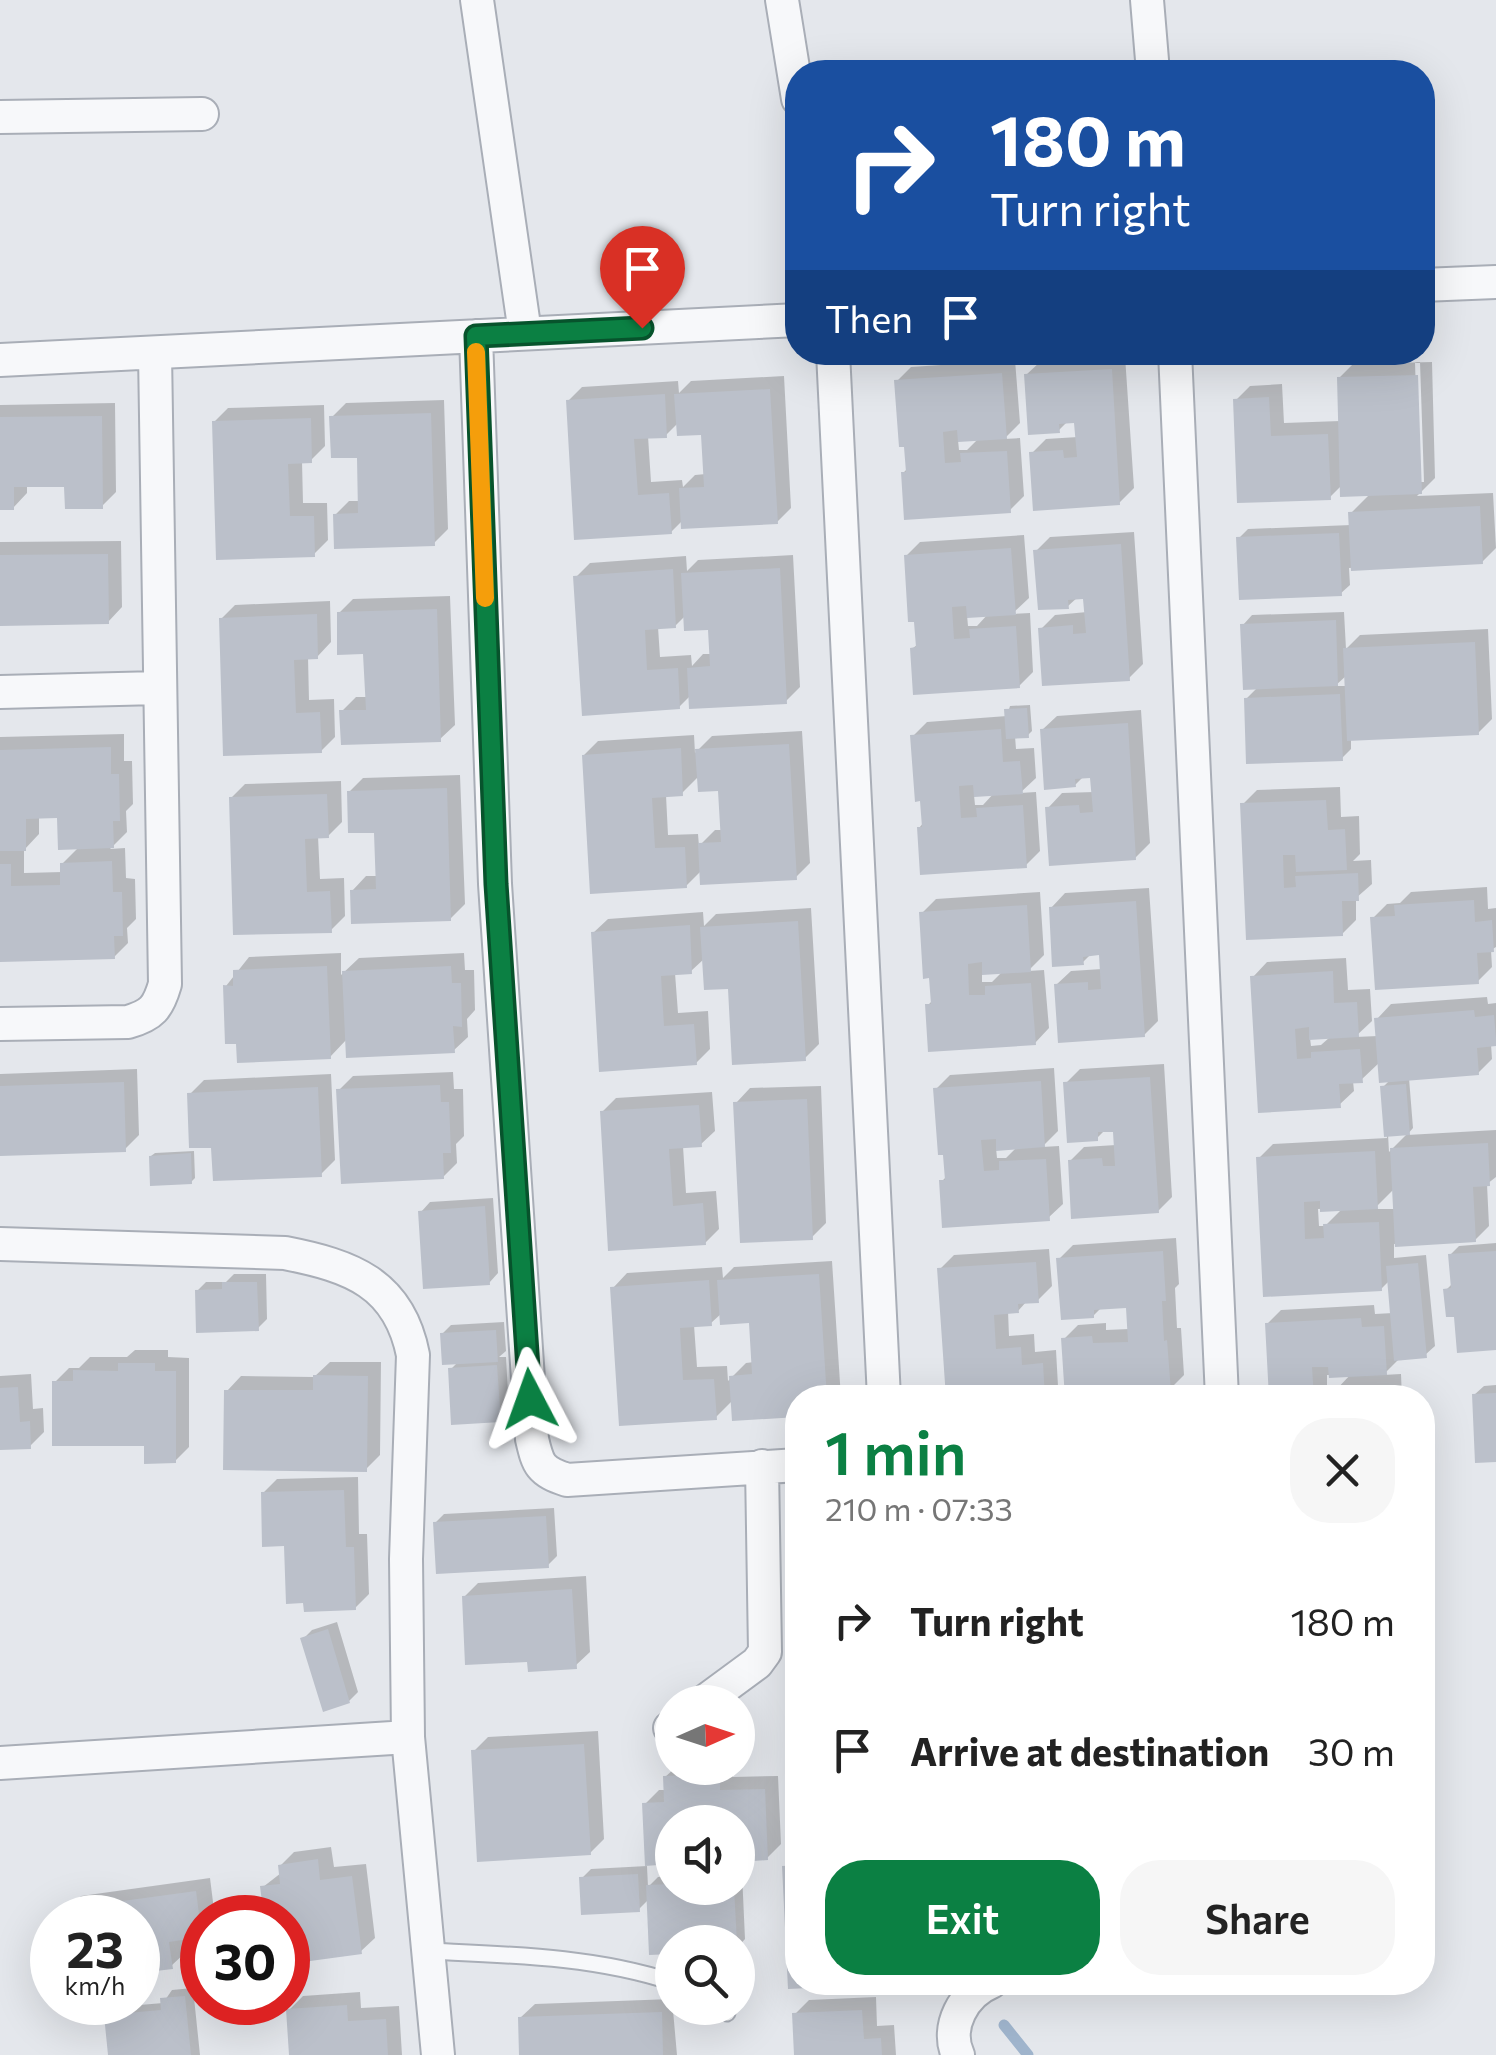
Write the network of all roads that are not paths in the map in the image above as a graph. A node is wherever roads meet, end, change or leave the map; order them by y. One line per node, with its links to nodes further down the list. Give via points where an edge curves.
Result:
1 (477, 0): 11 (street)
2 (782, 0): 4 (street)
3 (1147, 0): 5 (street)
4 (792, 60)
5 (1152, 60)
6 (202, 114): 7 (street)
7 (0, 117)
8 (1496, 282): 9 (street)
9 (1435, 284)
10 (785, 321): 11 (street)
11 (524, 333): 12 (street)
12 (476, 336): 13 (street); 24 (street, via 496,884 538,1464 567,1480)
13 (155, 352): 14 (street); 17 (street)
14 (0, 360)
15 (834, 365): 21 (street)
16 (1176, 365): 22 (street)
17 (158, 688): 18 (street); 19 (street, via 165,984 159,1006 128,1022)
18 (0, 692)
19 (0, 1024)
20 (0, 1244): 26 (street, via 285,1252 365,1279 390,1298 408,1326 413,1355)
21 (883, 1385)
22 (1221, 1385)
23 (785, 1465): 24 (street)
24 (762, 1466): 25 (street, via 765,1652)
25 (727, 1685)
26 (408, 1737): 27 (street); 28 (street)
27 (0, 1763)
28 (427, 1951): 29 (lane, via 556,1958); 31 (street)
29 (655, 1976)
30 (974, 1995): 32 (street, via 954,2024)
31 (438, 2055)
32 (958, 2055)

